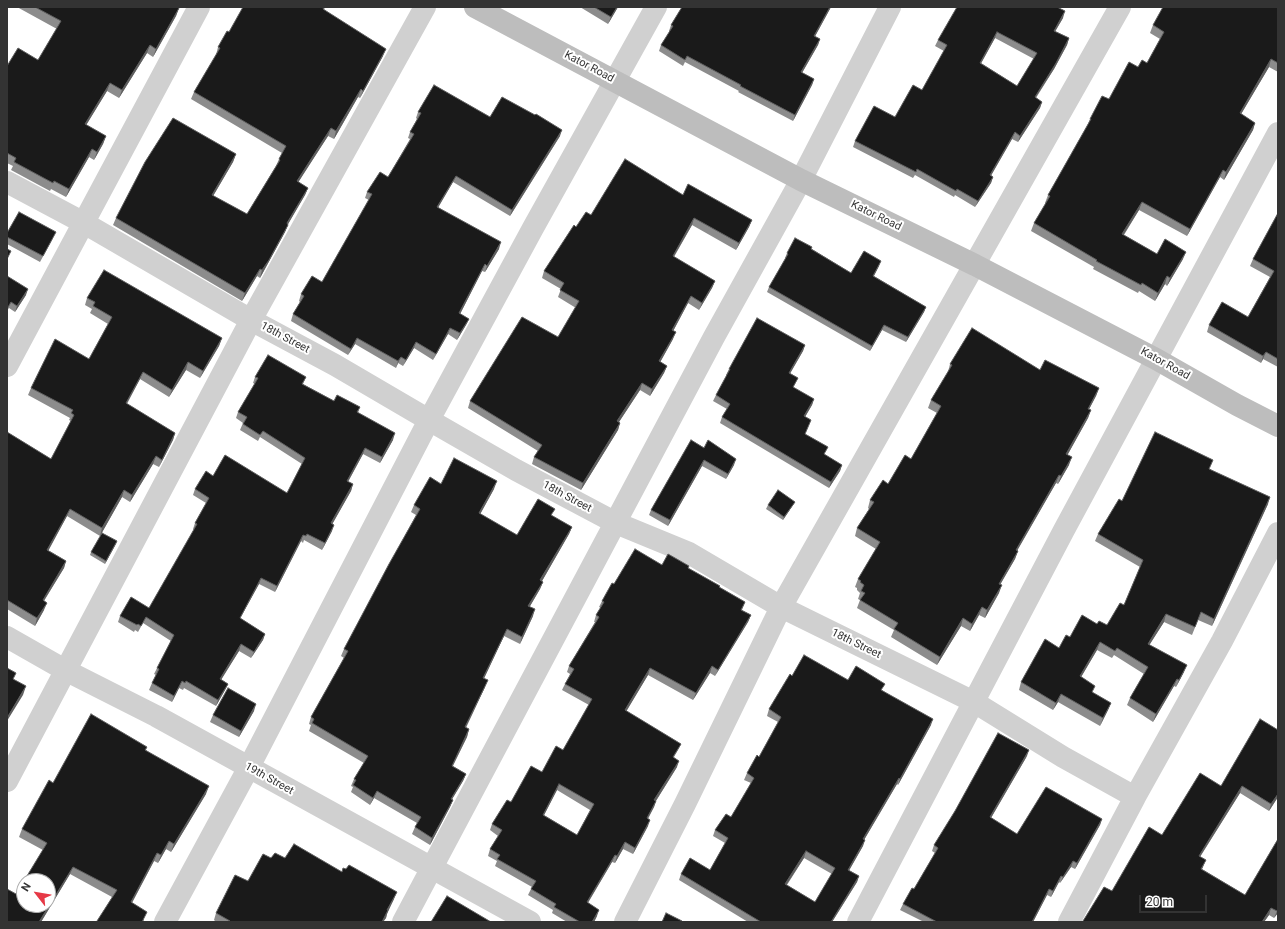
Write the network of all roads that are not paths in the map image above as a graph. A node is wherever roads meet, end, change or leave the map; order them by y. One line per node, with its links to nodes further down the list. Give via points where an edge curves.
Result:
1 (199, 7): 11 (street)
2 (425, 7): 13 (street)
3 (475, 7): 7 (main road, Kator Road)
4 (656, 7): 7 (street)
5 (890, 7): 9 (street)
6 (1120, 7): 12 (street)
7 (616, 81): 9 (main road, Kator Road); 16 (street, via 532,228)
8 (1278, 133): 14 (street)
9 (801, 180): 12 (main road, Kator Road); 18 (street, via 714,337)
10 (7, 182): 11 (street, 18th Street)
11 (84, 223): 13 (street, 18th Street); 15 (street)
12 (975, 265): 14 (main road, Kator Road); 20 (street)
13 (251, 320): 16 (street, 18th Street); 22 (street)
14 (1156, 359): 17 (main road, Kator Road); 23 (street)
15 (7, 366)
16 (429, 420): 18 (street, 18th Street); 24 (street)
17 (1278, 426)
18 (616, 523): 20 (street, 18th Street, via 689,554); 27 (street)
19 (1278, 533): 26 (street, via 1222,641)
20 (781, 608): 23 (street, 18th Street); 31 (street)
21 (7, 637): 22 (street, 19th Street)
22 (65, 670): 24 (street, 19th Street); 25 (street)
23 (974, 702): 26 (street, 18th Street, via 1063,757); 32 (street)
24 (249, 767): 27 (street, 19th Street); 28 (street)
25 (7, 781)
26 (1135, 797): 33 (street)
27 (432, 869): 29 (street); 30 (street, 19th Street)
28 (165, 922)
29 (403, 922)
30 (530, 922)
31 (625, 922)
32 (858, 922)
33 (1069, 922)

